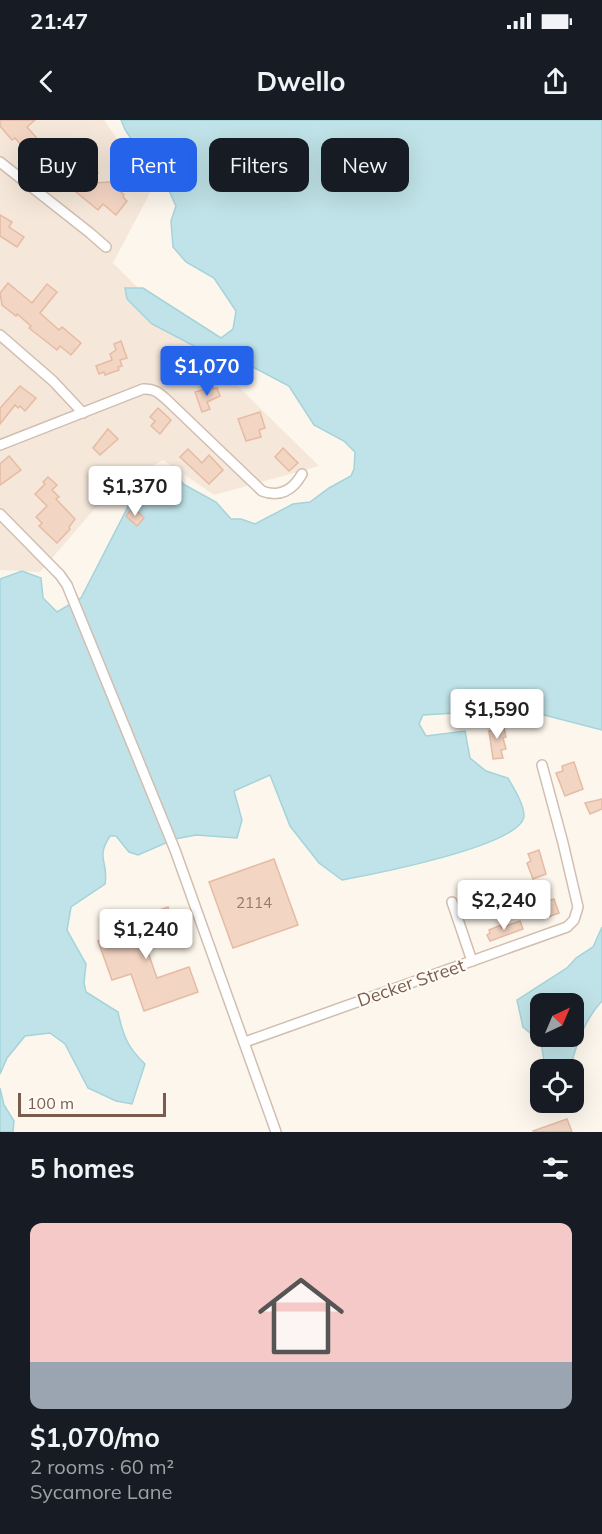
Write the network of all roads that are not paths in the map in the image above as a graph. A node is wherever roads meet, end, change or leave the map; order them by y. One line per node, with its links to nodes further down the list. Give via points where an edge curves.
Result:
1 (0, 162): 2 (street)
2 (106, 247)
3 (0, 335): 4 (street)
4 (83, 413): 5 (street); 6 (street, via 143,388 155,390 262,491 283,493)
5 (0, 445)
6 (302, 474)
7 (0, 514): 11 (street, via 67,585 175,850)
8 (542, 765): 10 (street, Decker Street, via 578,907 574,920 551,934)
9 (452, 902): 10 (street)
10 (472, 961): 11 (street, Decker Street)
11 (245, 1042): 12 (street)
12 (276, 1132)

